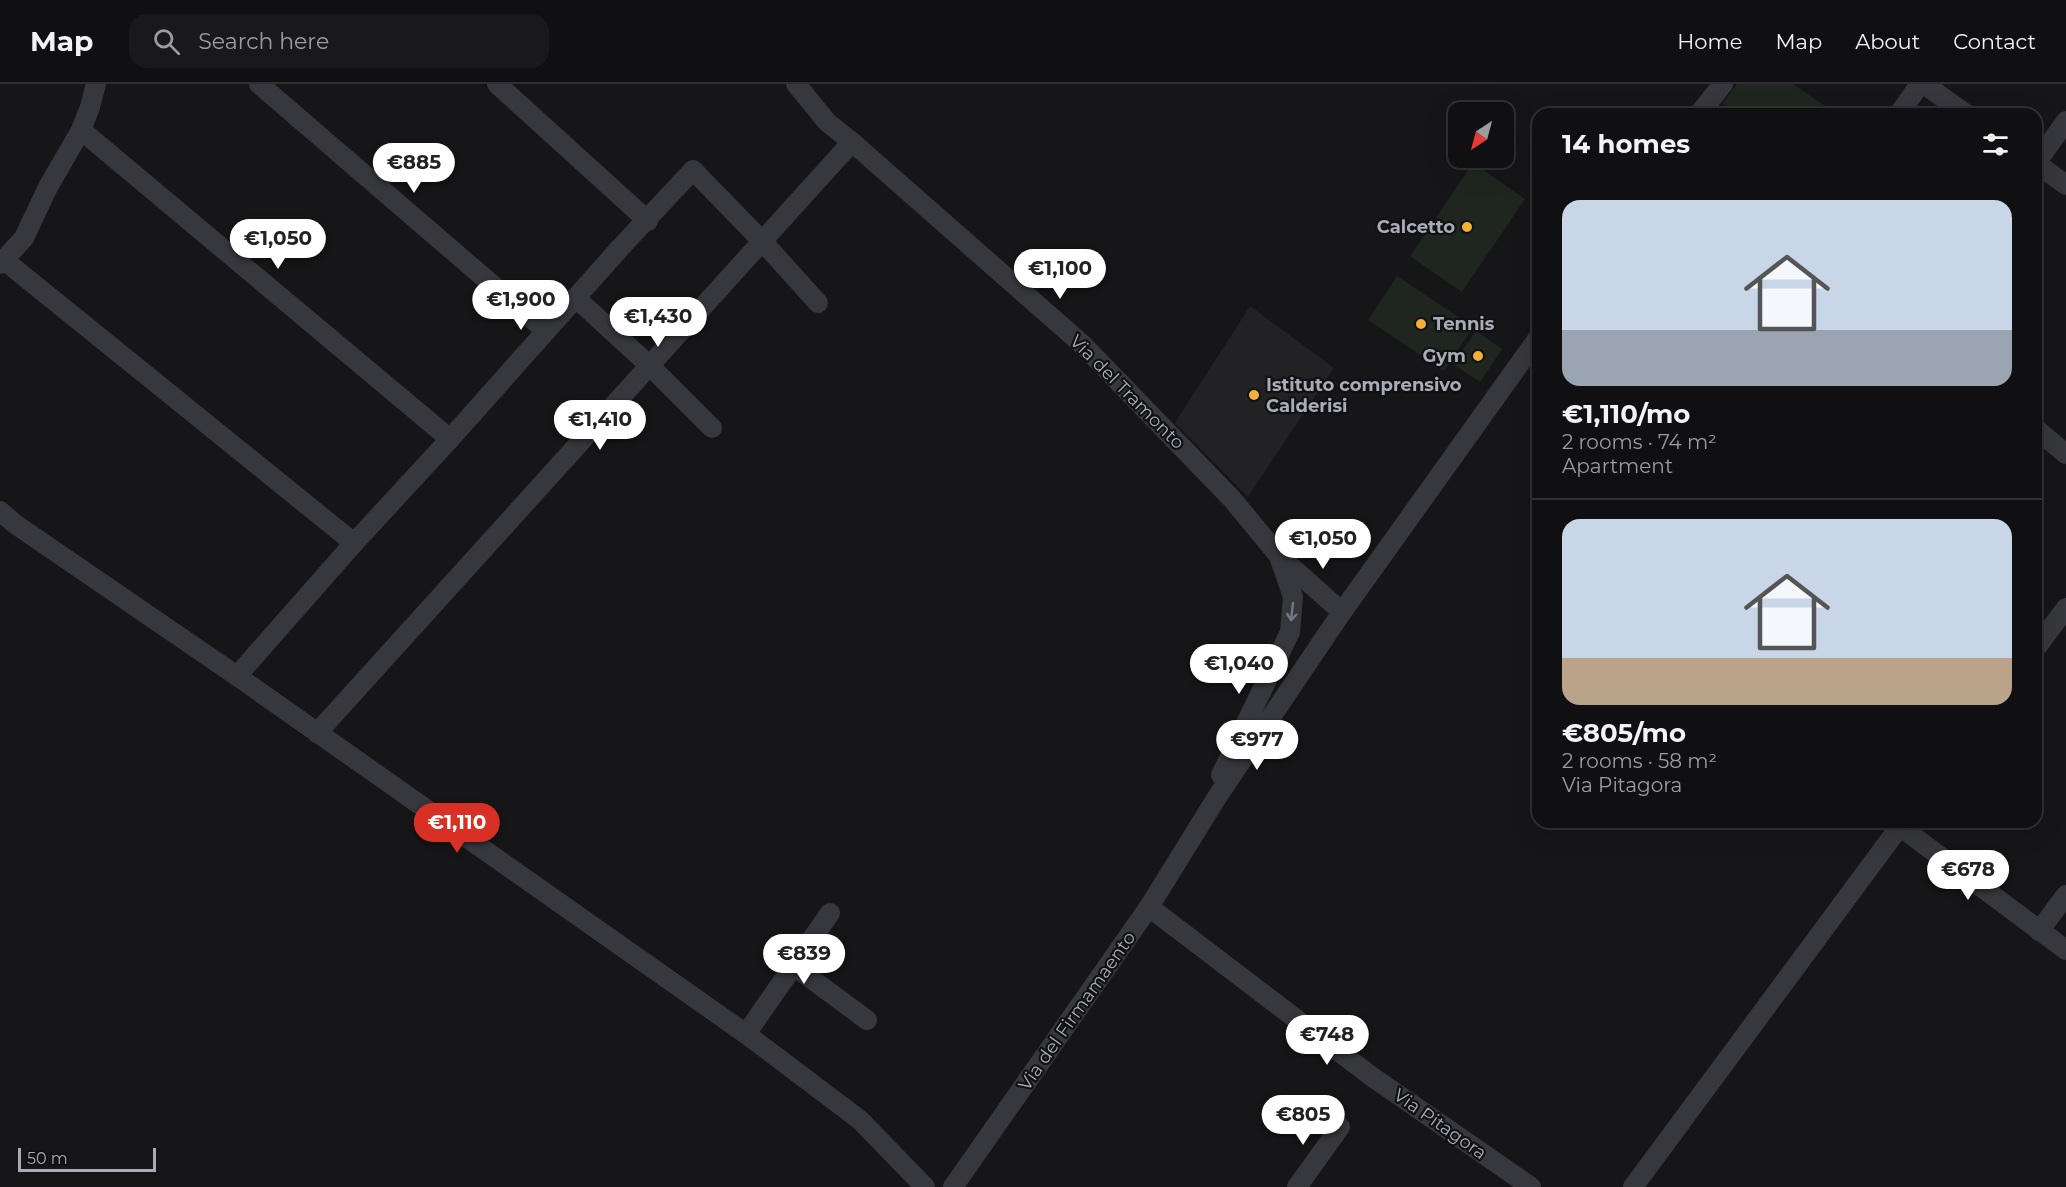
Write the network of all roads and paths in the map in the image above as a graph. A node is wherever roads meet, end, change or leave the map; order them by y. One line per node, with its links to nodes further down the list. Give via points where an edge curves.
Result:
1 (96, 84): 11 (street)
2 (259, 84): 21 (street)
3 (497, 84): 16 (street)
4 (796, 84): 12 (street, Via del Tramonto, via 827,122)
5 (1723, 84): 7 (street)
6 (1922, 84): 8 (street); 9 (street)
7 (1704, 108)
8 (1904, 108)
9 (1957, 108)
10 (2066, 121): 13 (street)
11 (81, 130): 18 (street, via 24,238); 25 (street)
12 (852, 142): 17 (street); 30 (street, Via del Tramonto, via 1083,345 1232,499)
13 (2042, 155)
14 (2042, 167): 15 (street)
15 (2066, 185)
16 (648, 220): 17 (street, via 693,170); 19 (street)
17 (763, 242): 20 (street); 23 (street)
18 (2, 262): 29 (street)
19 (576, 298): 21 (street); 23 (street)
20 (818, 303)
21 (546, 331): 25 (street)
22 (1532, 346): 32 (street, Via del Firmamaento)
23 (651, 367): 24 (street); 35 (street)
24 (712, 428)
25 (450, 438): 29 (street)
26 (2042, 442): 27 (street)
27 (2066, 454)
28 (0, 511): 34 (street)
29 (354, 543): 34 (street)
30 (1279, 556): 32 (street, Via del Tramonto); 38 (street, Via del Firmamaento, one-way to 38, via 1293,597 1290,632)
31 (2066, 608): 33 (street)
32 (1342, 612): 38 (street, Via del Firmamaento)
33 (2042, 640)
34 (237, 676): 35 (street)
35 (317, 733): 46 (street)
36 (1896, 828): 52 (street)
37 (1904, 828): 42 (street)
38 (1196, 832): 40 (street, Via del Firmamaento)
39 (2066, 895): 42 (street)
40 (1149, 907): 49 (street, Via del Firmamaento); 51 (street, Via Pitagora, via 1371,1076)
41 (830, 914): 44 (street)
42 (2039, 930): 43 (street)
43 (2066, 950)
44 (794, 966): 45 (street); 46 (street)
45 (867, 1020)
46 (746, 1034): 48 (street, via 860,1120)
47 (1340, 1127): 50 (street)
48 (925, 1187)
49 (952, 1187)
50 (1297, 1187)
51 (1531, 1187)
52 (1633, 1187)

